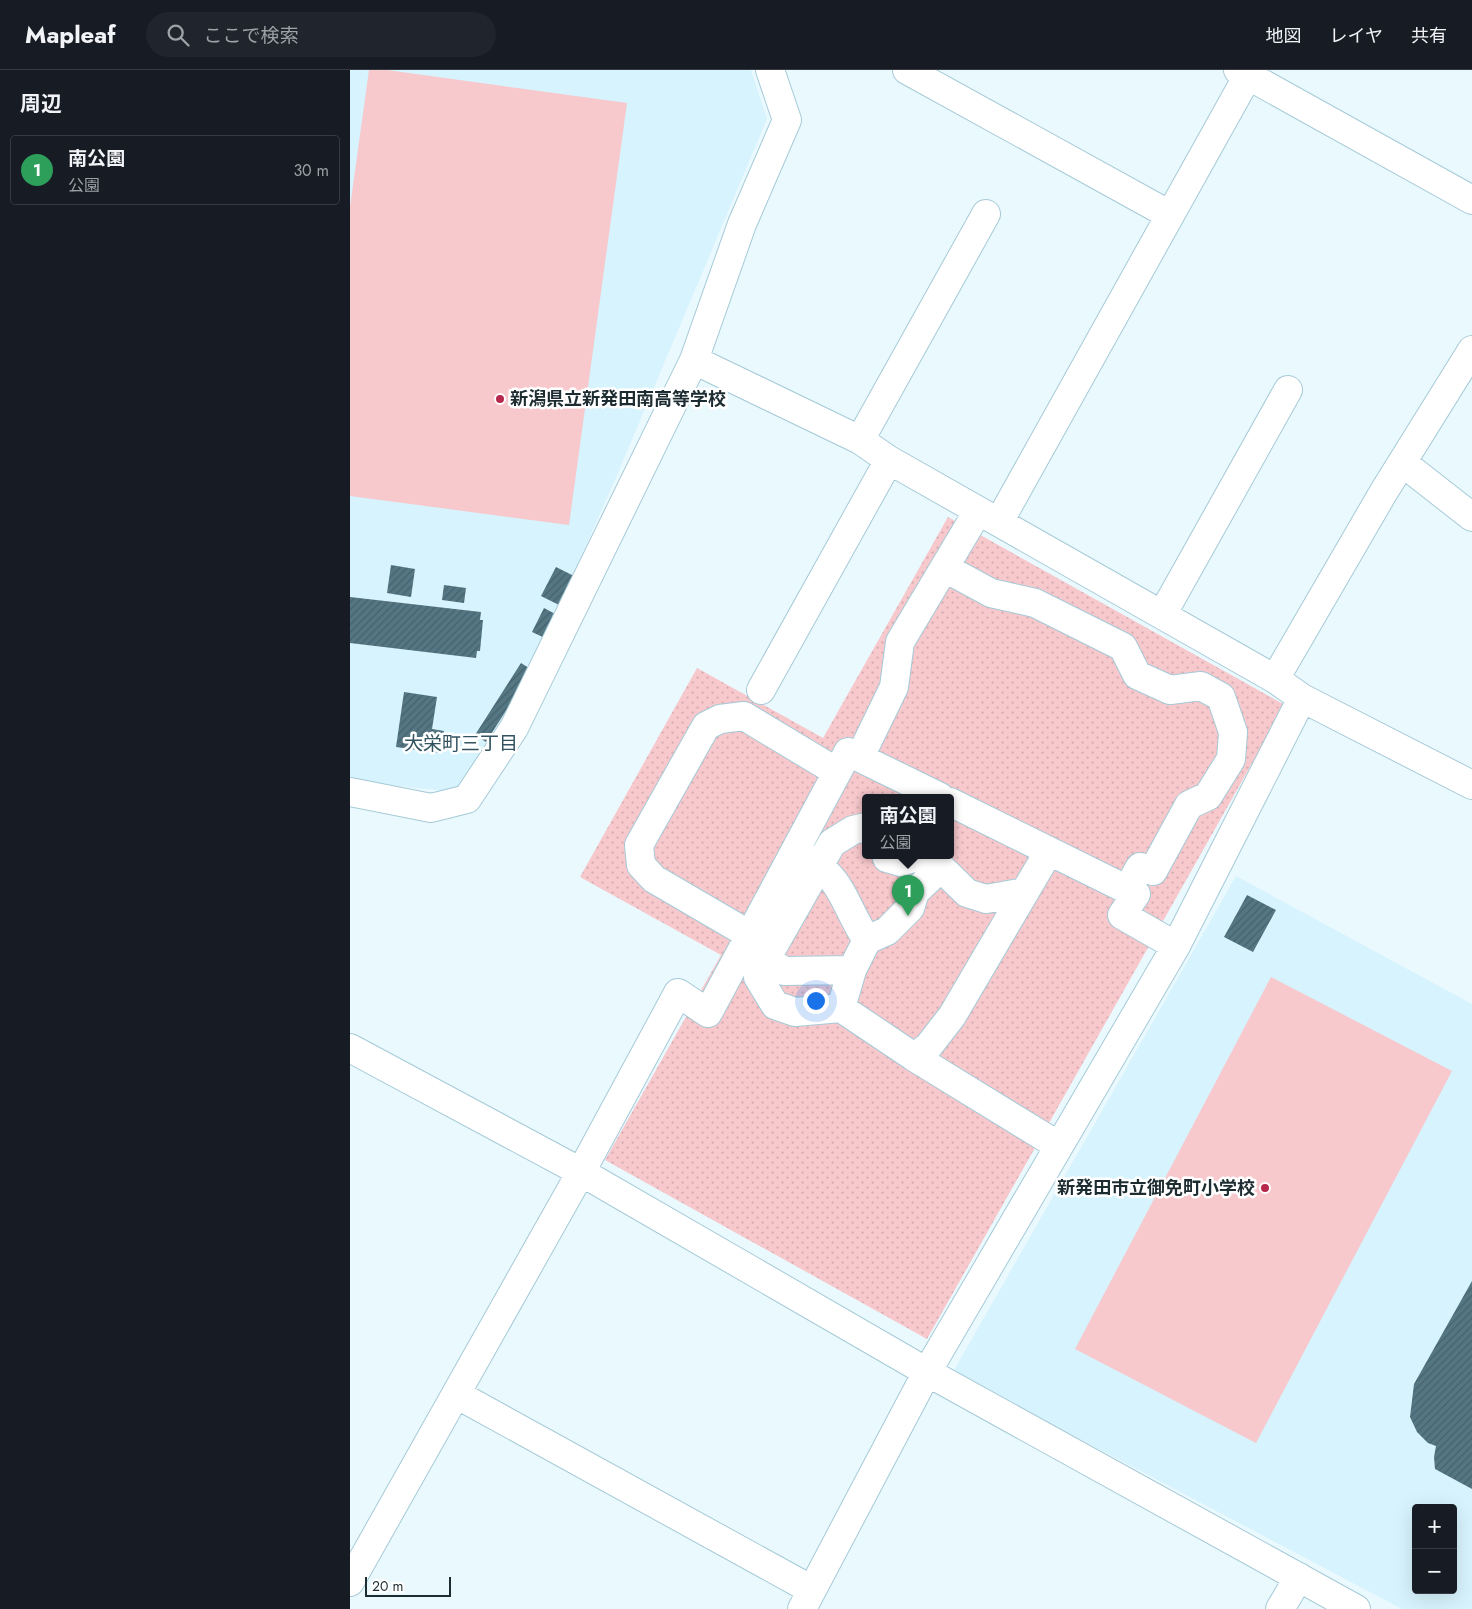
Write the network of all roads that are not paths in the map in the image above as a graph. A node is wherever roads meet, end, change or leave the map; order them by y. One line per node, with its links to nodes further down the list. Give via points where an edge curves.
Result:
1 (770, 70): 8 (street, via 787,120 742,224)
2 (907, 70): 6 (street)
3 (1246, 72): 4 (street); 6 (street)
4 (1472, 200)
5 (986, 214): 10 (street)
6 (1170, 215): 13 (street)
7 (1472, 350): 12 (street)
8 (694, 360): 10 (street); 23 (street, via 514,728 466,799 431,808)
9 (1288, 390): 16 (street)
10 (860, 440): 11 (street)
11 (889, 460): 13 (street); 18 (street)
12 (1403, 463): 14 (street); 17 (street)
13 (988, 516): 15 (street); 16 (street)
14 (1472, 517)
15 (945, 568): 20 (street, via 900,642 894,688); 31 (street, via 991,592 1035,604 1123,647 1138,675 1170,690 1201,686 1221,696 1234,732 1231,759 1208,796 1188,805 1153,871 1140,868)
16 (1162, 615): 17 (street)
17 (1275, 679): 19 (street)
18 (761, 690)
19 (1302, 698): 22 (street); 35 (street)
20 (860, 757): 21 (street, via 848,752); 24 (street)
21 (837, 772): 28 (street); 33 (street, via 744,716 720,718 706,726 639,845 641,865 654,879)
22 (1472, 785)
23 (350, 792)
24 (934, 794)
25 (954, 804): 27 (street)
26 (862, 828): 28 (street)
27 (1049, 851): 31 (street); 32 (street)
28 (806, 858): 33 (street); 34 (street, via 840,887 856,923); 36 (street)
29 (890, 859): 30 (street, via 901,862)
30 (930, 859): 32 (street, via 967,893 986,899); 34 (street, via 932,876 915,892 910,908 887,932)
31 (1127, 890): 35 (street, via 1136,894 1122,914)
32 (1025, 892): 40 (street, via 952,1016 928,1047)
33 (750, 935): 42 (street, via 708,1013 678,993)
34 (868, 940): 37 (street)
35 (1176, 946): 41 (street)
36 (766, 959): 37 (street, via 784,971); 38 (street, via 758,977 775,1005 795,1012)
37 (852, 970): 38 (street)
38 (841, 1008): 40 (street)
39 (352, 1054): 42 (street)
40 (914, 1057): 41 (street)
41 (1059, 1146): 43 (street)
42 (581, 1172): 43 (street); 44 (street)
43 (927, 1372): 45 (street); 47 (street)
44 (456, 1394): 46 (street); 47 (street)
45 (1299, 1577): 48 (street); 49 (street)
46 (350, 1582)
47 (807, 1599)
48 (1280, 1609)
49 (1356, 1609)

